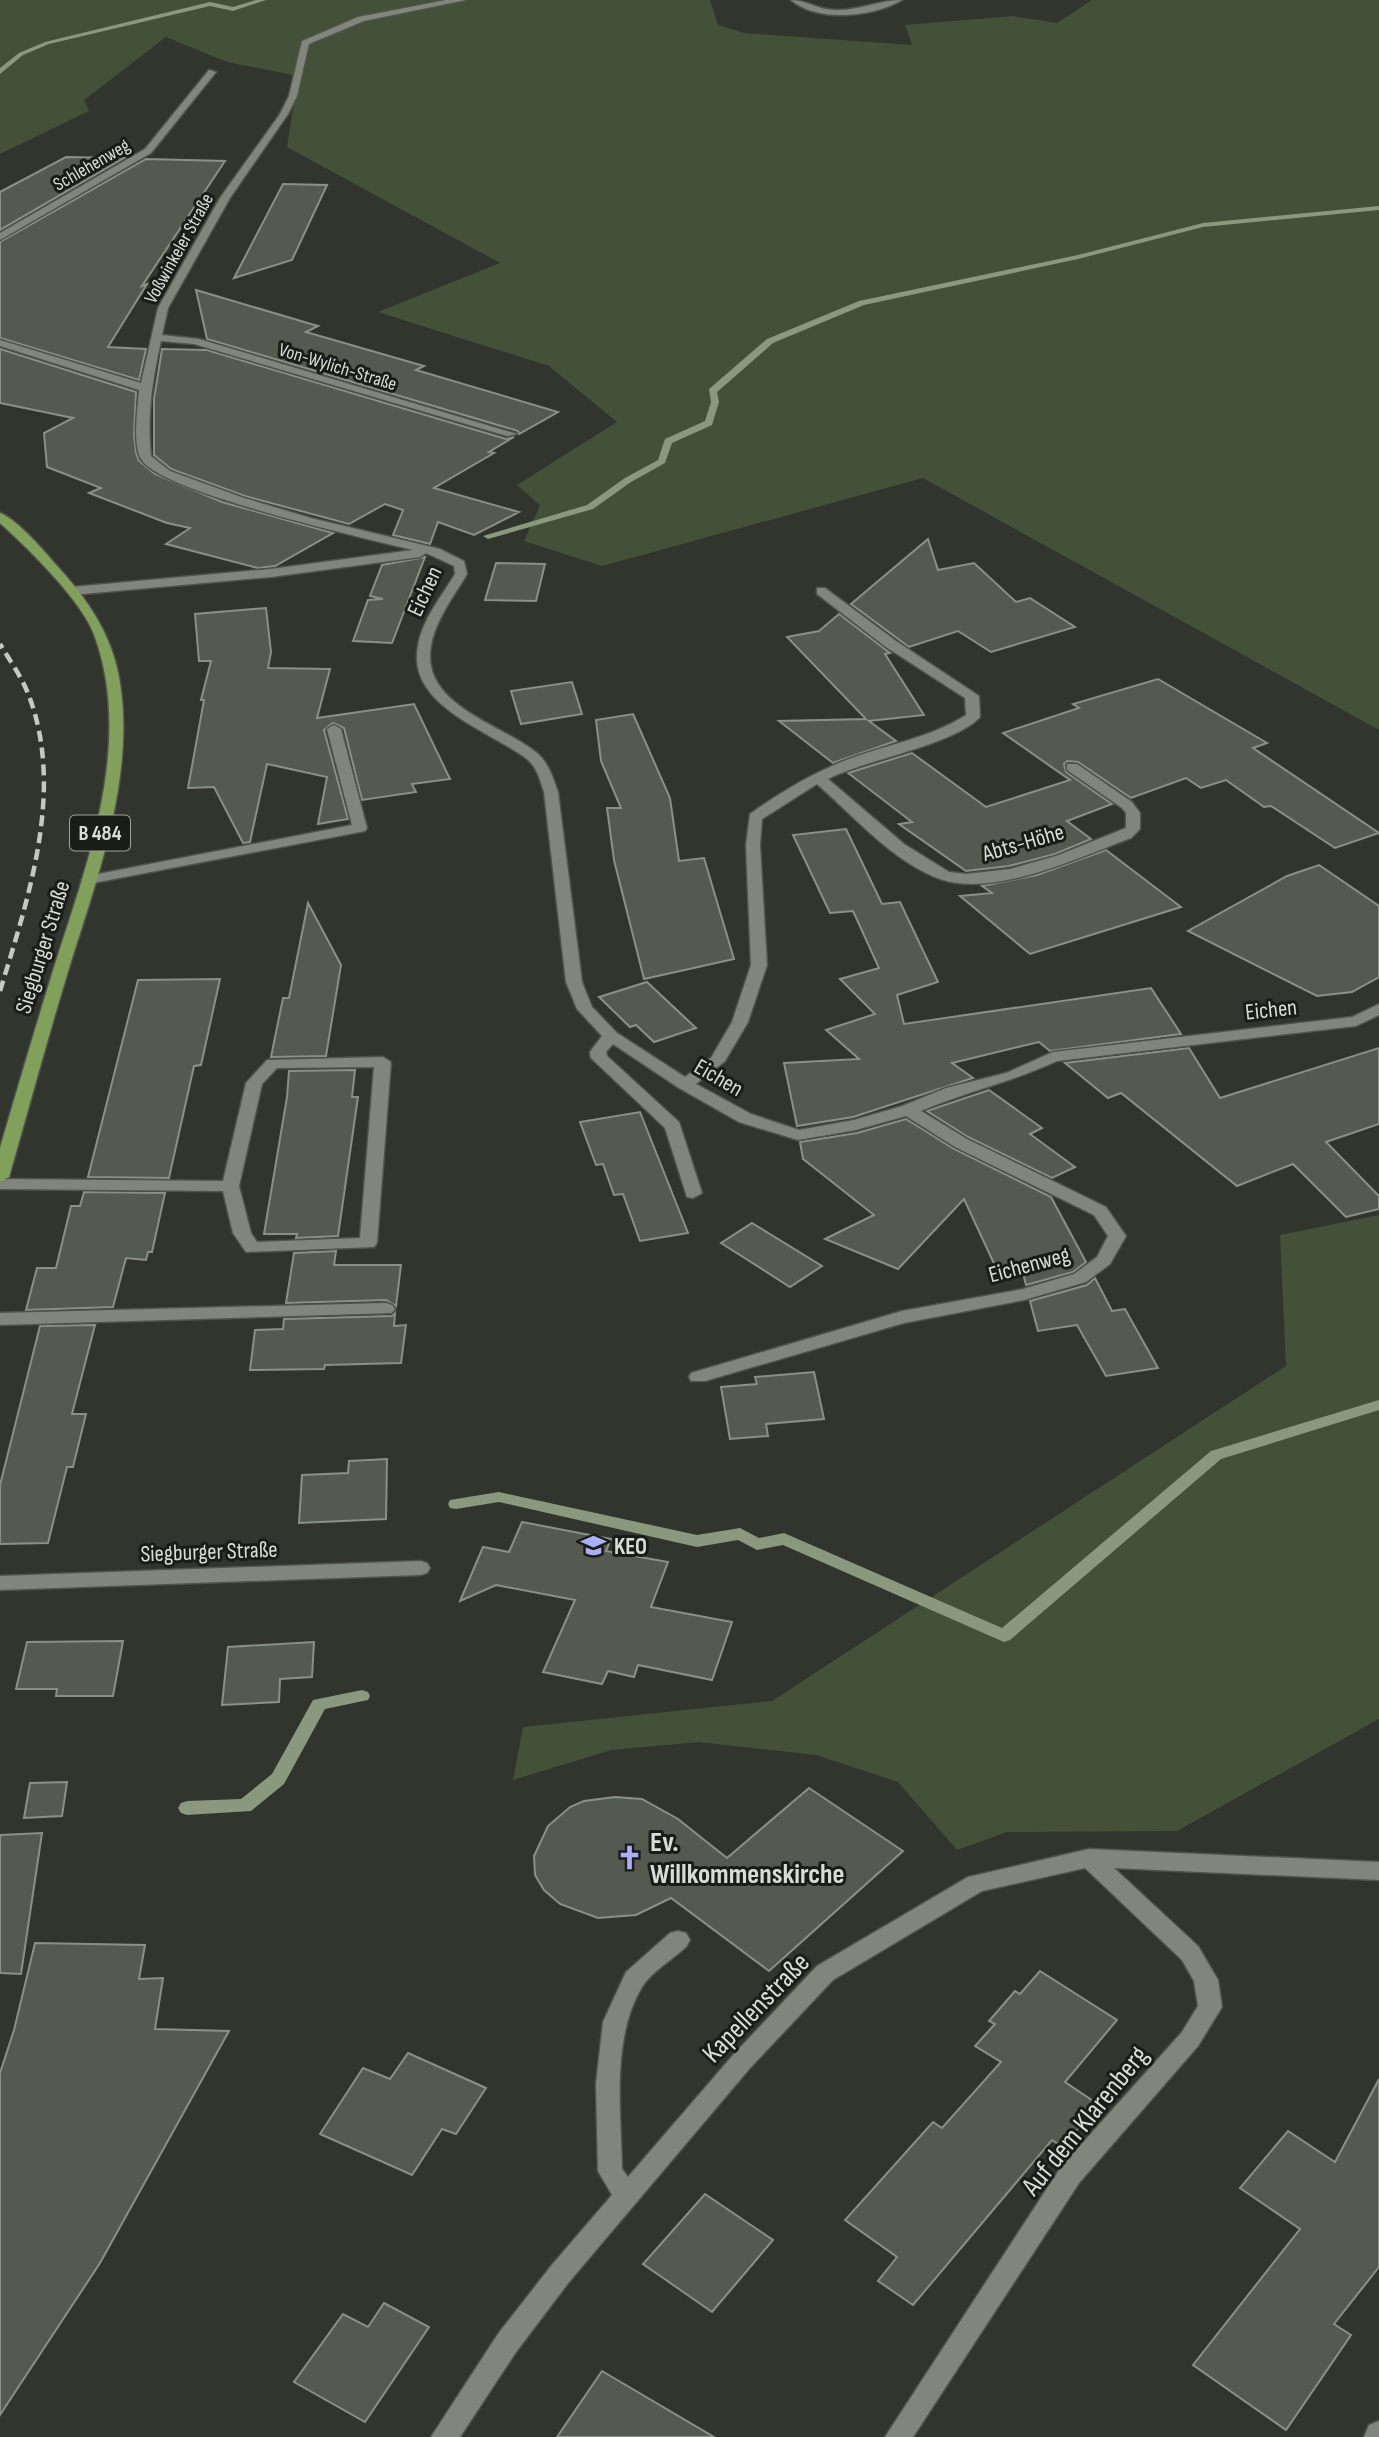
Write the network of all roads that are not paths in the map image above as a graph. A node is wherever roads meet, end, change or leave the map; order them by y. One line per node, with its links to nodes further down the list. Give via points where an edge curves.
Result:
1 (463, 0): 6 (street, Voßwinkeler Straße, via 346,24 305,43 289,105 225,198 174,284)
2 (795, 0): 3 (street, via 814,9 846,13)
3 (898, 0)
4 (212, 72): 5 (street, Schlehenweg, via 149,151)
5 (0, 237)
6 (155, 337): 8 (street, Voßwinkeler Straße); 9 (street, Von-Wylich-Straße, via 195,341)
7 (0, 344): 8 (street)
8 (145, 388): 11 (street, Voßwinkeler Straße, via 145,457 152,466 240,501)
9 (511, 434)
10 (0, 517): 13 (main road, Siegburger Straße / B 484, via 38,549)
11 (409, 544): 12 (street, Eichen)
12 (436, 552): 13 (street, Eichen); 20 (street, Eichen, via 460,564 461,574 424,647 423,666 442,698 533,757 544,771 551,792 574,982 585,1009)
13 (72, 591): 18 (main road, Siegburger Straße / B 484, via 102,636 117,721 115,762)
14 (821, 591): 17 (street, via 891,644 972,696 973,718 955,730 852,763)
15 (334, 729): 18 (street, via 360,828)
16 (1072, 768): 17 (street, Abts-Höhe, via 1127,805 1133,813 1133,829 992,879 946,876 909,855)
17 (820, 779): 21 (street, via 786,794 755,817 752,845 759,965 740,1022 717,1061)
18 (88, 880): 23 (main road, Siegburger Straße / B 484)
19 (1379, 1009): 22 (street, Eichen, via 1356,1021 1053,1057 1012,1076)
20 (611, 1036): 21 (street, Eichen); 26 (street, via 598,1052 599,1058 673,1126)
21 (685, 1085): 22 (street, Eichen, via 745,1118 798,1135)
22 (908, 1110): 29 (street, Eichenweg, via 961,1143 1100,1211 1117,1236 1104,1260 1080,1278 1024,1294 902,1317)
23 (0, 1177)
24 (0, 1184): 25 (street)
25 (230, 1186): 25 (street, via 242,1233 252,1248 368,1243 383,1062 273,1063 254,1083)
26 (693, 1193)
27 (386, 1309): 28 (street)
28 (0, 1319)
29 (698, 1377)
30 (420, 1568): 31 (street, Siegburger Straße)
31 (0, 1583)
32 (1089, 1858): 33 (street, Kapellenstraße); 35 (street, Kapellenstraße, via 976,1883 825,1973); 37 (street, Auf dem Klarenberg, via 1190,1952 1206,1980 1210,2007 1189,2039 1070,2175)
33 (1379, 1871)
34 (678, 1940): 35 (street, via 634,1979 615,2022 608,2084 610,2171)
35 (626, 2196): 36 (street, Kapellenstraße, via 507,2343)
36 (444, 2437)
37 (898, 2437)

